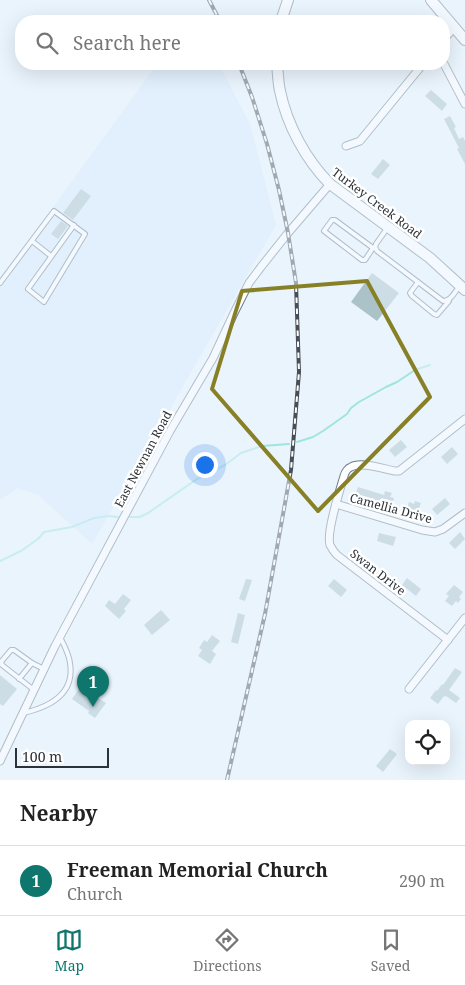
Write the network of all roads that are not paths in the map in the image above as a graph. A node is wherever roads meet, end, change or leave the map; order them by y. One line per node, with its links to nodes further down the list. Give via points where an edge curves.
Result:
1 (288, 0): 3 (street)
2 (431, 0): 4 (street)
3 (284, 15)
4 (444, 15)
5 (450, 21): 6 (street)
6 (455, 27): 7 (street); 8 (street)
7 (450, 32)
8 (465, 40)
9 (278, 70): 14 (street, Turkey Creek Road, via 280,92 299,141)
10 (418, 70): 13 (street, via 360,141)
11 (448, 70): 12 (street)
12 (464, 98)
13 (346, 146)
14 (330, 184): 16 (street, Turkey Creek Road); 28 (street, East Newnan Road, via 249,283 212,358)
15 (74, 225): 17 (lane, via 54,211); 19 (lane); 19 (lane, via 85,234 44,302 28,289)
16 (388, 227): 18 (lane); 22 (street, Turkey Creek Road, via 430,258)
17 (32, 241): 19 (lane); 21 (lane)
18 (374, 247): 18 (lane, via 335,220 324,231 362,260); 20 (lane)
19 (51, 256)
20 (418, 282): 23 (lane, via 443,300); 23 (lane, via 410,293 434,314 440,313)
21 (0, 283)
22 (462, 288): 23 (lane)
23 (450, 298)
24 (465, 419): 25 (street, Swan Drive, via 399,470 362,464 351,467 346,471)
25 (336, 504): 26 (street, Camellia Drive, via 434,532 444,529); 29 (street, Swan Drive, via 329,539 332,550)
26 (465, 513)
27 (465, 618): 29 (street)
28 (60, 637): 31 (street, East Newnan Road); 35 (lane, via 70,662 67,688 50,705)
29 (448, 640): 33 (street)
30 (32, 664): 31 (lane); 32 (lane); 32 (lane, via 11,650 1,662)
31 (44, 669): 34 (street, East Newnan Road)
32 (19, 679): 34 (lane)
33 (409, 689)
34 (34, 690): 35 (street, East Newnan Road)
35 (23, 713): 36 (street, East Newnan Road)
36 (0, 761)

